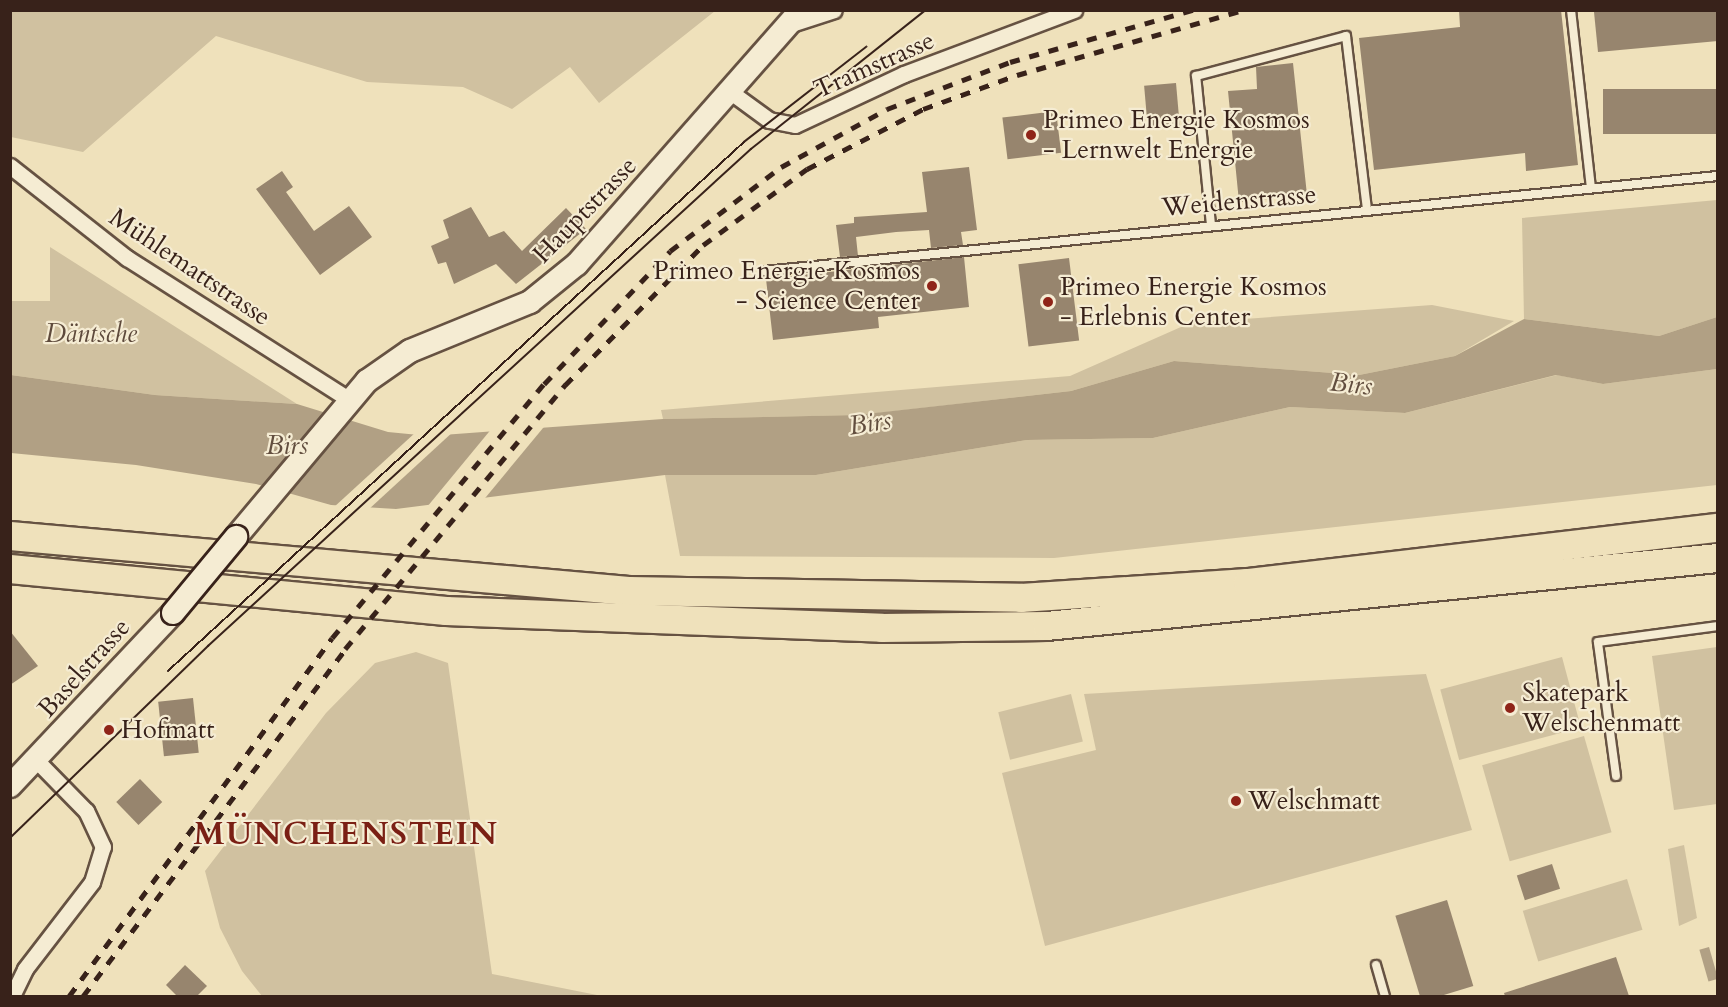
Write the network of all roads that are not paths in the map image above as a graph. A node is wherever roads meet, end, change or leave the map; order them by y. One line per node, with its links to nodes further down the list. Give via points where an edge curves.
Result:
1 (834, 10): 4 (street, Hauptstrasse)
2 (1074, 10): 5 (street, Tramstrasse, via 904,74 795,125 769,120)
3 (1571, 10): 8 (lane)
4 (796, 17): 5 (main road, Hauptstrasse)
5 (732, 93): 12 (main road, Hauptstrasse, via 577,264 553,284 502,316 410,351)
6 (10, 166): 12 (street, Mühlemattstrasse, via 127,258)
7 (1718, 176): 8 (lane, Weidenstrasse)
8 (1591, 188): 9 (lane, Weidenstrasse)
9 (1366, 210): 10 (lane, Weidenstrasse); 10 (lane, via 1346,36 1196,76)
10 (1211, 225): 11 (lane, Weidenstrasse)
11 (765, 271)
12 (348, 399): 13 (main road, Hauptstrasse)
13 (258, 510): 19 (main road, Baselstrasse, bridge, via 173,613)
14 (1718, 528): 15 (highway, via 1259,582 1021,598 629,591)
15 (10, 536)
16 (1718, 558): 17 (highway, via 1047,626 882,628 446,611)
17 (10, 569)
18 (1718, 626): 20 (lane, via 1598,642)
19 (37, 761): 21 (main road, Baselstrasse); 23 (street, via 86,812 103,847 92,882 25,969)
20 (1616, 776)
21 (10, 786)
22 (1376, 965): 24 (lane)
23 (12, 996)
24 (1385, 996)

